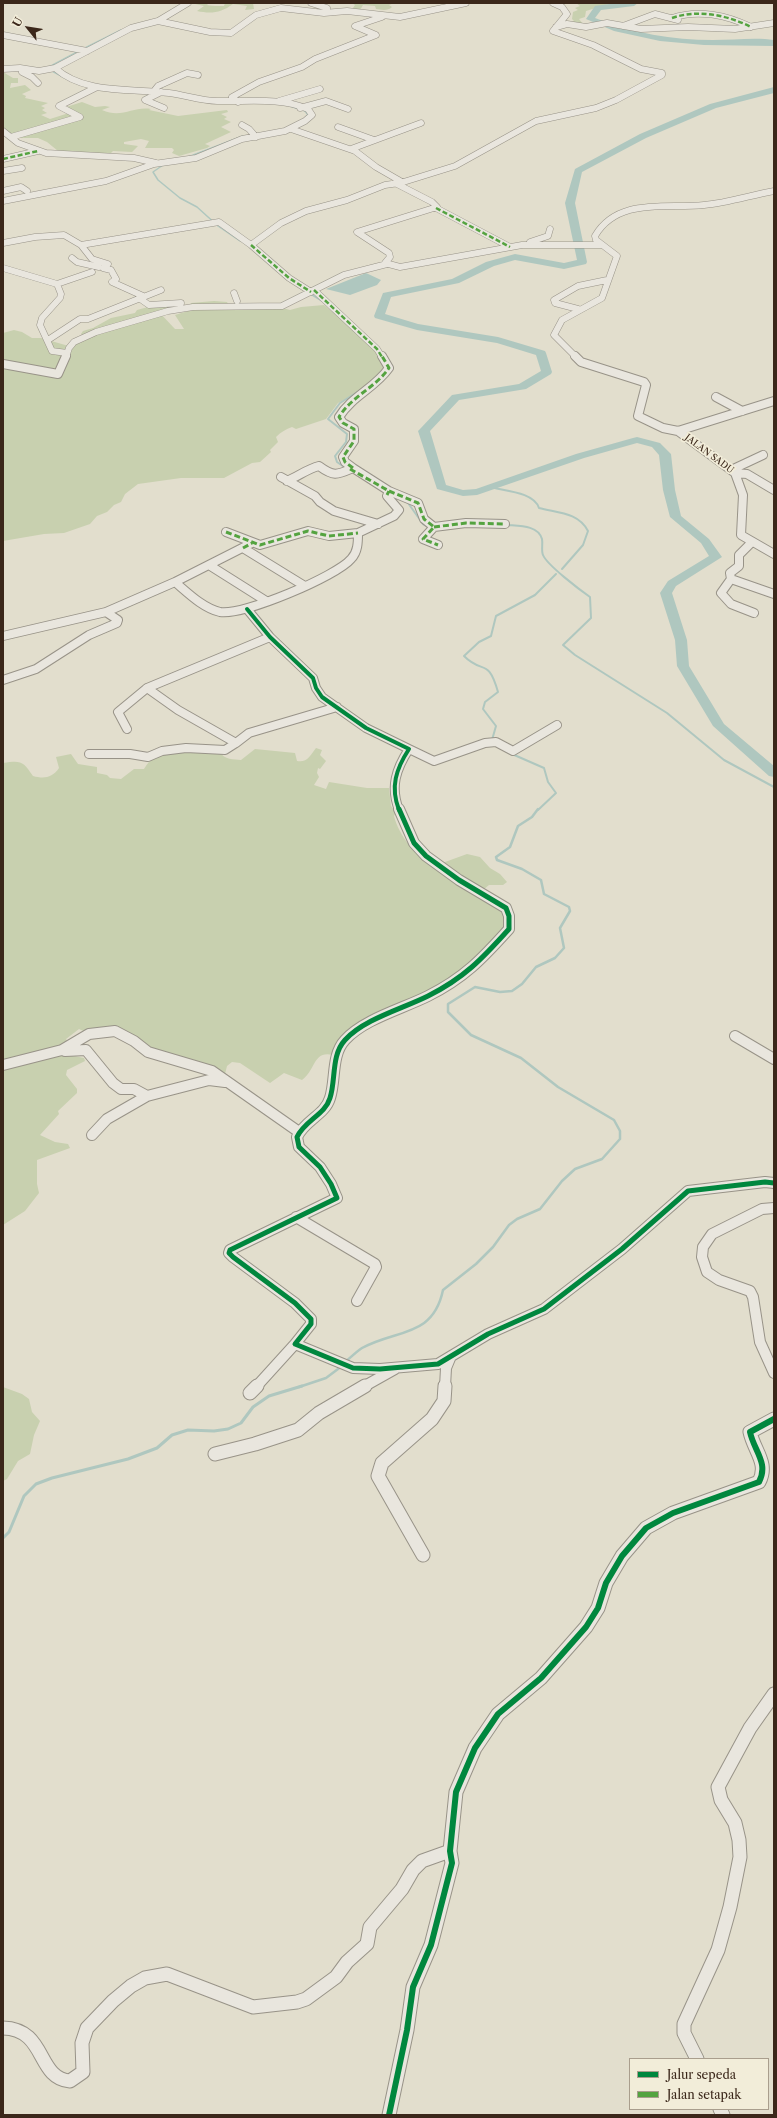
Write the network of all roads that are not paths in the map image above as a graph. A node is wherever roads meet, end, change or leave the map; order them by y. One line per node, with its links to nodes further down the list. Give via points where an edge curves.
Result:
1 (188, 3): 9 (street)
2 (312, 3): 5 (street)
3 (466, 3): 6 (street, via 409,16)
4 (553, 3): 11 (street, via 562,7 567,14)
5 (343, 11): 6 (street); 9 (street, via 324,13 281,8 256,15 236,32 231,33 210,32)
6 (384, 16): 26 (street, via 355,26 376,35 314,59 302,67 259,82 232,97)
7 (694, 17): 8 (street, via 684,21)
8 (672, 18): 12 (street, via 655,14); 13 (street, via 708,13 737,20)
9 (158, 21): 15 (street, via 131,28)
10 (774, 23): 13 (street)
11 (556, 26): 12 (street, via 589,26 602,23); 43 (street, via 553,31 593,45 641,69 663,74 616,100 587,110 536,121 455,166)
12 (623, 26): 13 (street, via 646,29)
13 (751, 27)
14 (3, 35): 15 (street)
15 (84, 50): 17 (street)
16 (12, 69): 17 (street); 18 (street); 21 (street, via 29,75)
17 (47, 69): 20 (street); 22 (street)
18 (3, 70)
19 (198, 75): 24 (street, via 187,73 158,86)
20 (47, 77)
21 (38, 83)
22 (95, 88): 24 (street); 35 (street, via 59,106 80,117)
23 (320, 89): 25 (street)
24 (158, 93): 26 (street, via 204,103); 27 (street, via 145,100)
25 (277, 102): 26 (street); 29 (street, via 287,106)
26 (239, 103)
27 (164, 108)
28 (348, 109): 29 (street, via 326,101)
29 (300, 117): 34 (street, via 278,134); 37 (street, via 307,139)
30 (421, 123): 36 (street)
31 (242, 125): 34 (street)
32 (338, 127): 36 (street)
33 (3, 131): 35 (street)
34 (255, 135): 40 (street, via 232,140 196,158)
35 (11, 137): 38 (street)
36 (374, 140): 37 (street)
37 (352, 149): 43 (street)
38 (38, 151): 39 (street, via 21,156 15,154); 40 (street, via 134,158)
39 (3, 160)
40 (159, 164): 47 (street, via 133,170 106,181)
41 (22, 168): 42 (street)
42 (3, 171)
43 (400, 183): 48 (street, via 398,185 437,205); 52 (street, via 385,185 347,200 306,211 281,223)
44 (3, 191): 45 (street, via 20,187)
45 (27, 191)
46 (774, 191): 54 (street, via 704,205 631,209 607,221 596,232 596,240)
47 (3, 201)
48 (436, 208): 55 (street); 57 (street, via 357,231 389,253 390,257)
49 (550, 230): 53 (street, via 548,236)
50 (3, 243): 51 (street, via 64,235)
51 (81, 245): 52 (street, via 219,222); 59 (street, via 92,259 108,264)
52 (251, 245): 64 (street, via 289,278)
53 (522, 245): 54 (street); 55 (street)
54 (602, 245): 61 (street, via 616,256)
55 (510, 247): 57 (street, via 478,251 413,266)
56 (72, 258): 59 (street, via 77,262)
57 (386, 264): 64 (street, via 350,273)
58 (3, 268): 62 (street)
59 (103, 268): 66 (street, via 112,271 116,279 112,282)
60 (92, 272): 62 (street)
61 (607, 280): 69 (street, via 601,299); 69 (street, via 578,286 554,300)
62 (57, 284): 70 (street, via 60,298 40,321)
63 (161, 290): 66 (street)
64 (310, 292): 68 (street, via 282,306); 78 (street, via 377,349 389,368 381,381 349,401 339,417 343,423 354,429 356,437 343,457)
65 (234, 293): 67 (street)
66 (141, 297): 67 (street, via 146,304 151,305); 70 (street, via 88,319 80,319)
67 (237, 301): 68 (street)
68 (254, 305): 71 (street, via 193,307 139,319 74,342)
69 (578, 309): 76 (street, via 557,326 554,335 558,340 581,362 644,382 646,385 638,416 663,428)
70 (48, 340): 71 (street, via 52,351)
71 (67, 354): 72 (street, via 58,374)
72 (3, 364)
73 (716, 396): 75 (street)
74 (774, 401): 75 (street)
75 (742, 411): 76 (street)
76 (678, 431): 79 (street, JALAN SADU)
77 (763, 455): 79 (street)
78 (350, 469): 81 (street); 82 (street, via 337,475 328,473 319,466 308,469 304,474 284,479 344,515)
79 (733, 471): 80 (street, via 747,474); 87 (street, JALAN SADU, via 743,495 740,530 744,537)
80 (774, 490)
81 (388, 493): 82 (street, via 399,510 394,516); 84 (street, via 418,503 424,519)
82 (378, 524): 86 (street)
83 (505, 524): 84 (street, via 466,523)
84 (433, 528): 89 (street, via 423,539)
85 (226, 532): 88 (street)
86 (358, 533): 88 (street, via 330,536 308,531 265,545); 95 (street, via 356,555 351,562)
87 (752, 542): 91 (street, JALAN SADU); 93 (street, via 739,555 739,566 730,573)
88 (252, 543): 90 (street)
89 (438, 545)
90 (243, 548): 92 (street); 95 (street)
91 (774, 554)
92 (209, 565): 94 (street); 97 (street)
93 (731, 579): 96 (street); 100 (street, via 721,591 724,600)
94 (175, 582): 98 (street, via 208,608 224,613); 99 (street)
95 (303, 585): 97 (street)
96 (774, 594)
97 (266, 601): 98 (street)
98 (247, 609): 102 (street)
99 (106, 612): 101 (street); 103 (street, via 118,620 118,623 89,635 36,669)
100 (754, 612)
101 (3, 636)
102 (270, 637): 104 (street); 105 (street, via 314,678 316,688 322,697)
103 (3, 680)
104 (147, 688): 107 (street, via 118,712); 108 (street, via 178,710)
105 (337, 708): 108 (street, via 250,733); 109 (street, via 366,728)
106 (557, 725): 109 (street, via 513,751 491,742 476,744 434,761)
107 (126, 729)
108 (236, 743): 110 (street, via 225,750 186,748 162,751 148,756)
109 (409, 749): 117 (street, via 398,766 394,791 395,805 416,846 430,859 506,908 509,929 466,974 350,1035 340,1046 334,1081 326,1106)
110 (89, 754)
111 (735, 1036): 113 (street)
112 (59, 1051): 114 (street); 115 (street, via 72,1046 89,1034 115,1031 148,1052 212,1071); 116 (street, via 86,1050 113,1083 121,1089 134,1089)
113 (774, 1059)
114 (3, 1065)
115 (227, 1082): 116 (street, via 209,1080); 117 (street)
116 (147, 1096): 118 (street, via 107,1120)
117 (299, 1132): 121 (street, via 297,1143 319,1166 337,1197)
118 (92, 1136)
119 (774, 1183): 124 (street, via 688,1191 622,1249 544,1309 488,1334)
120 (774, 1208): 126 (street, via 762,1209 707,1238 702,1253 702,1266 708,1274 718,1280 750,1291 760,1342)
121 (296, 1217): 122 (street, via 375,1264 376,1267); 123 (street, via 233,1247 229,1253 311,1319 311,1324)
122 (357, 1301)
123 (295, 1344): 125 (street, via 348,1367); 127 (street)
124 (451, 1356): 125 (street, via 438,1364); 130 (street, via 446,1368 444,1402 432,1419 382,1463 378,1476)
125 (396, 1368): 129 (street, via 341,1399 298,1430)
126 (774, 1373)
127 (250, 1392)
128 (774, 1419): 132 (street, via 750,1432 764,1467 763,1476 758,1482 673,1513 646,1528 622,1556 606,1583 598,1608 586,1627 541,1678 498,1714 484,1732 456,1792)
129 (215, 1454)
130 (423, 1555)
131 (774, 1694): 134 (street, via 750,1728 718,1787 721,1800 734,1823 740,1857 718,1950 684,2024 684,2033)
132 (450, 1851): 133 (street, via 422,1861 413,1870 402,1889 370,1926 367,1944 325,1987 301,2001 252,2007 167,1974 145,1978 113,2001 87,2028 82,2043 83,2072 70,2081 48,2069 39,2048 29,2038 15,2030); 135 (street, via 452,1864 431,1945 413,1987 407,2030)
133 (3, 2028)
134 (696, 2058)
135 (389, 2115)

